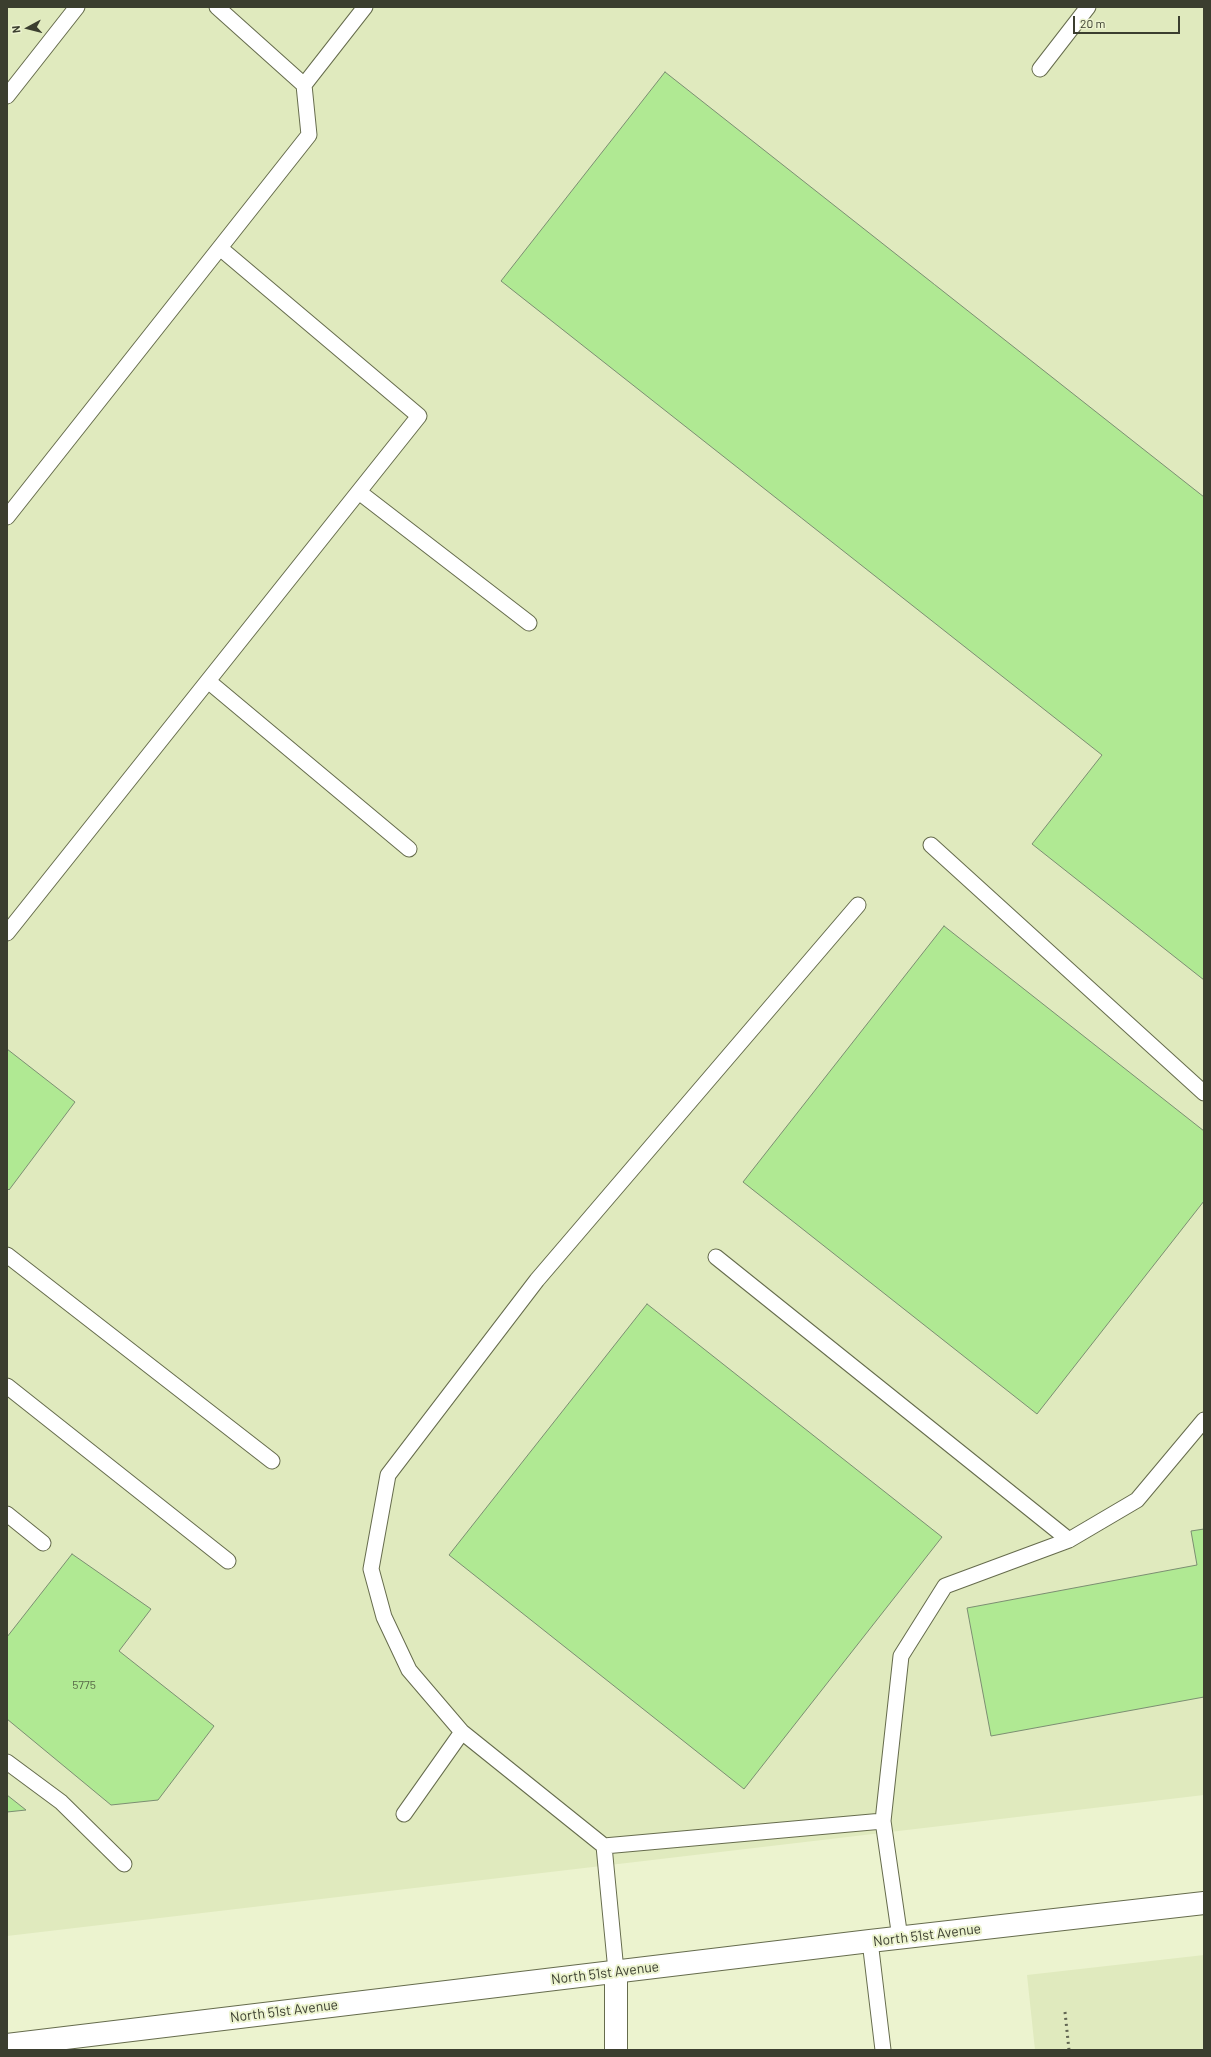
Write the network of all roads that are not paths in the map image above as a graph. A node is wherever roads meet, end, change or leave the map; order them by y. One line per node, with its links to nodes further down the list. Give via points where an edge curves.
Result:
1 (77, 7): 7 (lane)
2 (217, 7): 6 (lane)
3 (365, 7): 6 (lane)
4 (1088, 7): 5 (lane)
5 (1040, 69)
6 (304, 86): 8 (lane, via 309,135)
7 (7, 96)
8 (220, 248): 9 (lane, via 419,416); 10 (lane)
9 (359, 492): 11 (lane); 12 (lane)
10 (7, 517)
11 (529, 623)
12 (208, 681): 14 (lane); 16 (lane)
13 (931, 845): 17 (lane)
14 (409, 849)
15 (858, 905): 27 (lane, via 537,1280 388,1475 371,1569 384,1618 409,1670)
16 (7, 932)
17 (1204, 1093)
18 (7, 1255): 22 (lane)
19 (716, 1258): 24 (lane)
20 (7, 1386): 26 (lane)
21 (1204, 1420): 24 (lane, via 1137,1500)
22 (272, 1461)
23 (7, 1514): 25 (lane)
24 (1069, 1540): 30 (lane, via 945,1586 900,1656)
25 (43, 1543)
26 (228, 1561)
27 (462, 1732): 29 (lane); 31 (lane)
28 (7, 1762): 32 (lane, via 61,1802)
29 (404, 1814)
30 (883, 1821): 31 (lane); 34 (lane)
31 (604, 1846): 36 (lane)
32 (124, 1864)
33 (1204, 1903): 34 (main road, North 51st Avenue)
34 (900, 1938): 35 (main road, North 51st Avenue)
35 (870, 1941): 36 (main road, North 51st Avenue); 39 (lane)
36 (616, 1971): 37 (main road, North 51st Avenue); 38 (main road)
37 (7, 2045)
38 (616, 2050)
39 (883, 2050)

